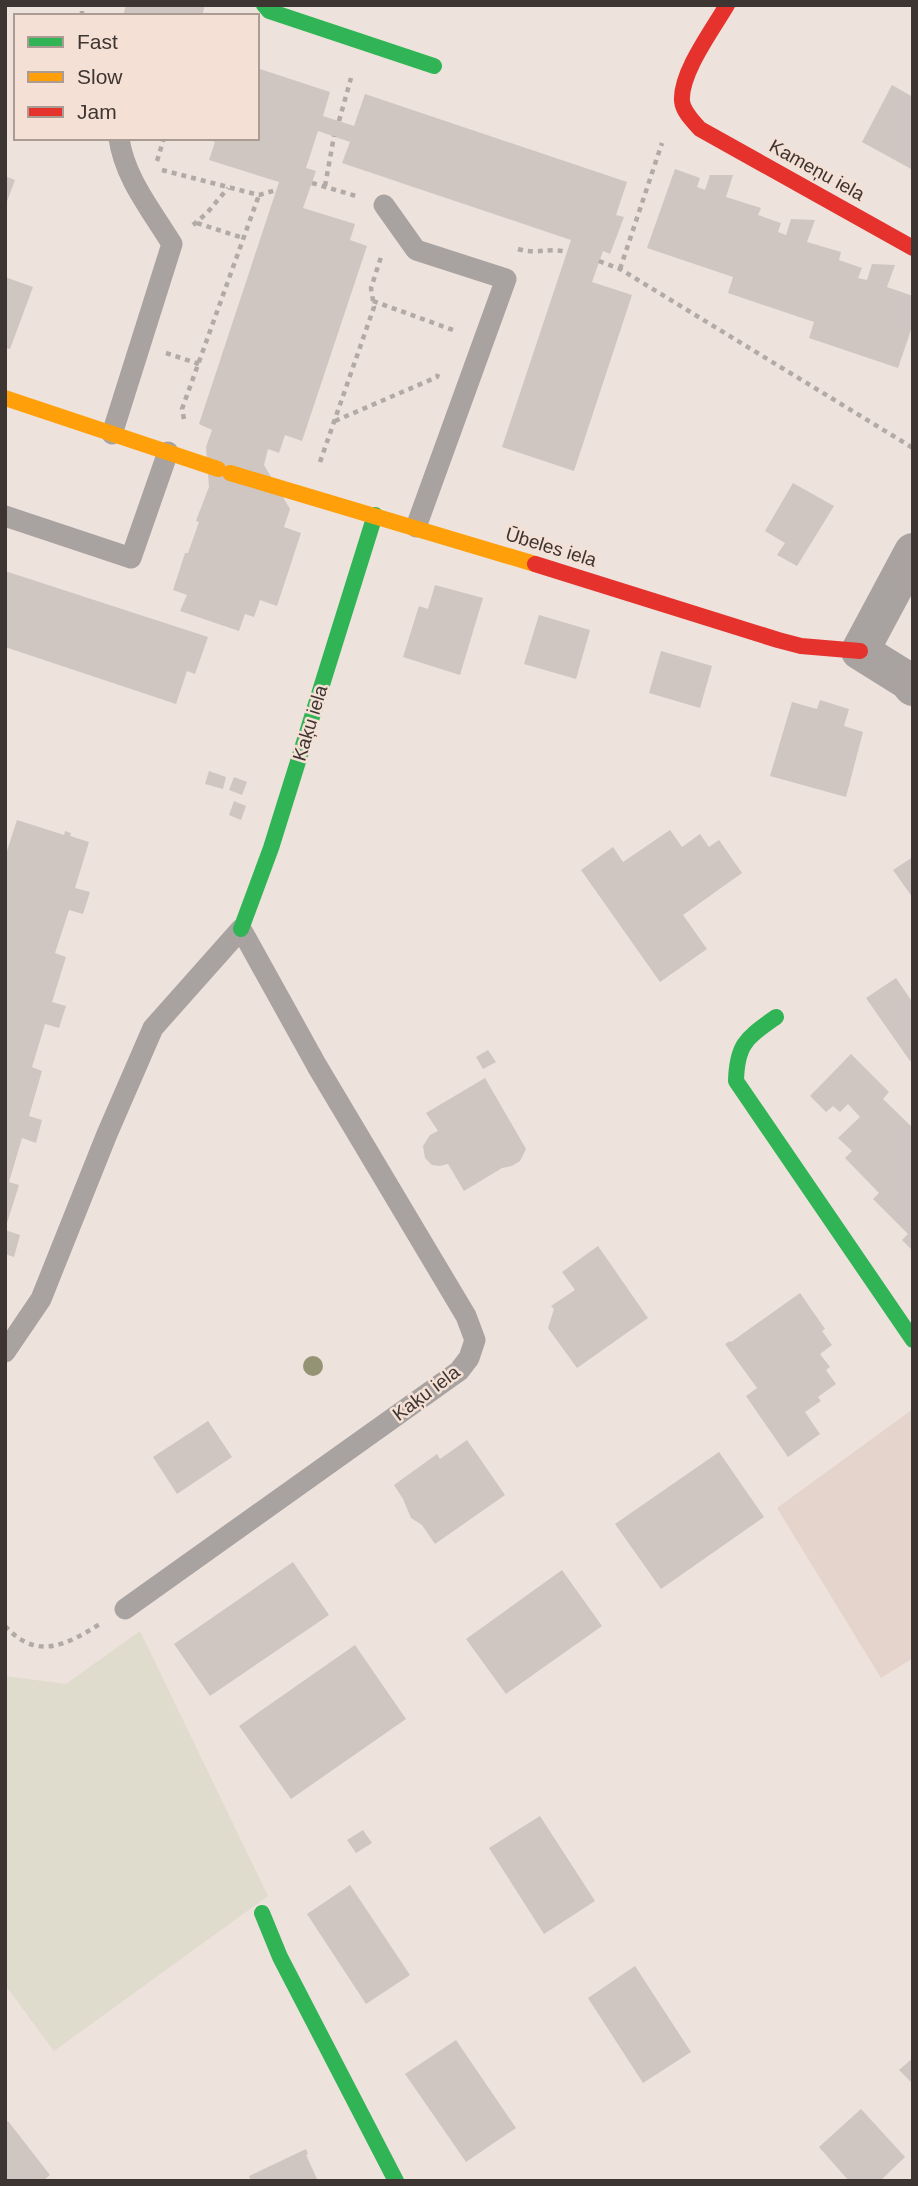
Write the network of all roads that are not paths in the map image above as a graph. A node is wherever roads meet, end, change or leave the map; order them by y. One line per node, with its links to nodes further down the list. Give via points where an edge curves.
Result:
1 (264, 5): 3 (street, via 270,11)
2 (727, 5): 6 (street, Kameņu iela, via 683,83 682,103 690,118 700,129)
3 (434, 66)
4 (120, 140): 8 (lane, via 130,176 172,244)
5 (384, 205): 12 (lane, via 416,250 506,279)
6 (913, 248)
7 (5, 398): 8 (street, Ūbeles iela)
8 (112, 434): 9 (street, Ūbeles iela)
9 (168, 452): 10 (street, Ūbeles iela); 11 (lane, via 131,558)
10 (374, 515): 12 (street, Ūbeles iela); 16 (street, Kaķu iela, via 271,848)
11 (5, 516)
12 (416, 527): 14 (street, Ūbeles iela, via 778,640)
13 (913, 552): 14 (street)
14 (860, 651): 15 (street)
15 (913, 687)
16 (241, 929): 19 (lane, Kaķu iela, via 153,1028 41,1300); 20 (lane, Kaķu iela, via 466,1316 475,1340 460,1371)
17 (776, 1017): 18 (street, via 742,1043 736,1055 736,1081)
18 (913, 1340)
19 (5, 1352)
20 (125, 1609)
21 (261, 1913): 22 (street)
22 (396, 2181)

